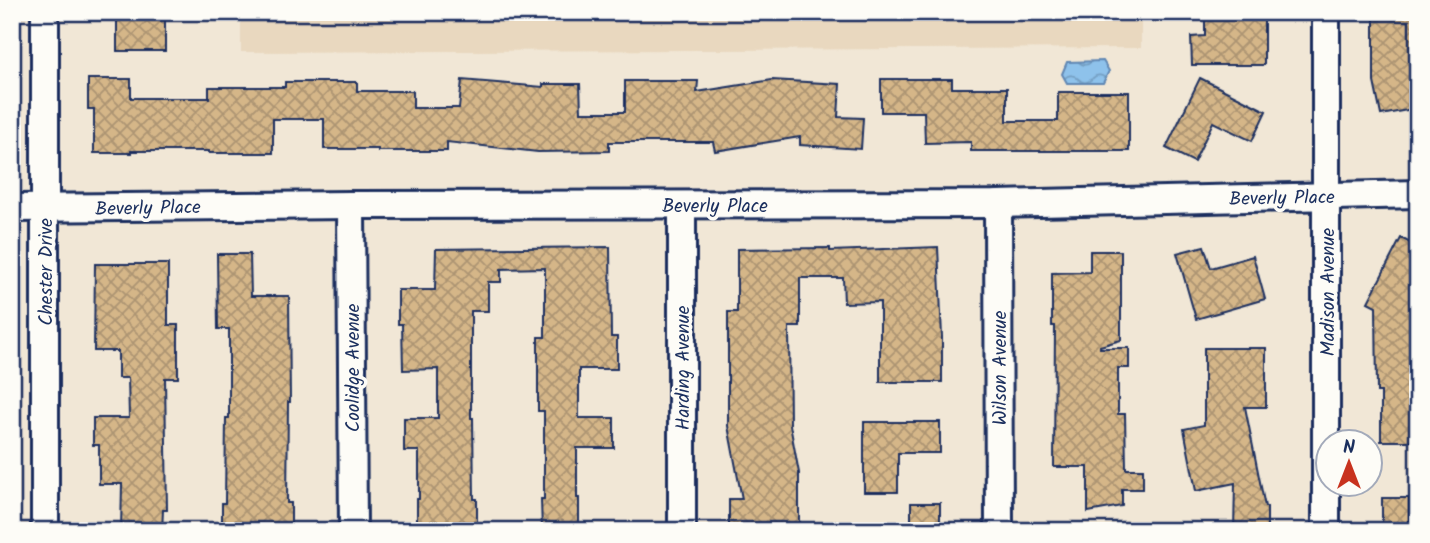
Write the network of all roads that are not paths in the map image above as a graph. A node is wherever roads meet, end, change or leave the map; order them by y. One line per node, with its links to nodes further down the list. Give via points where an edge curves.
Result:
1 (45, 12): 9 (street, Chester Drive)
2 (1326, 12): 4 (street, Madison Avenue)
3 (1418, 194): 4 (street, Beverly Place)
4 (1327, 196): 5 (street, Beverly Place); 14 (street, Madison Avenue)
5 (998, 204): 7 (street, Beverly Place); 13 (street, Wilson Avenue)
6 (351, 205): 7 (street, Beverly Place); 9 (street, Beverly Place); 11 (street, Coolidge Avenue)
7 (682, 205): 12 (street, Harding Avenue)
8 (12, 208): 9 (street, Beverly Place)
9 (45, 208): 10 (street, Chester Drive)
10 (45, 531)
11 (353, 531)
12 (682, 531)
13 (999, 531)
14 (1326, 531)

